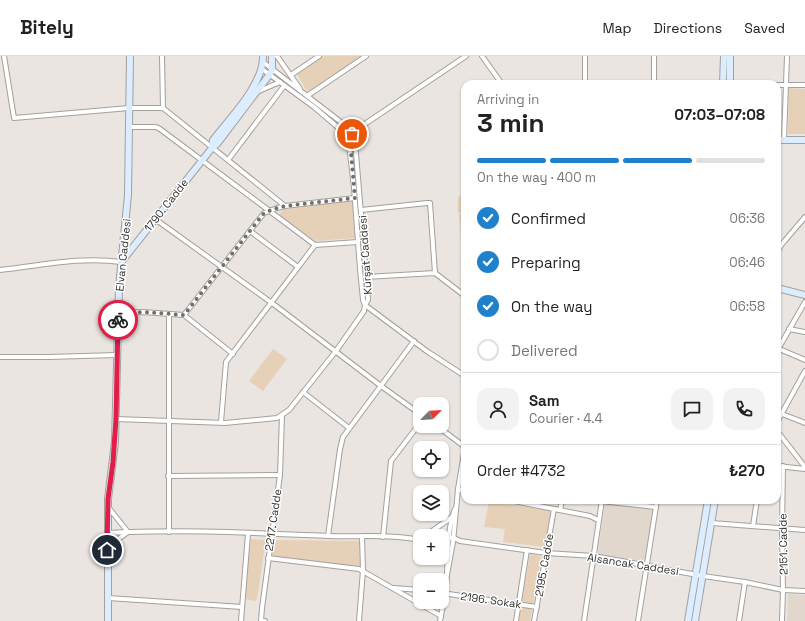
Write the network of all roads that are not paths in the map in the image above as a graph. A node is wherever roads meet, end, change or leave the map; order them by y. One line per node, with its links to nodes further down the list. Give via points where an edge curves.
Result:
1 (4, 56): 31 (street, via 14,118)
2 (130, 56): 31 (street, Elvan Caddesi)
3 (162, 56): 32 (street)
4 (272, 56): 16 (street)
5 (277, 56): 17 (street)
6 (366, 56): 30 (street)
7 (466, 56): 35 (street)
8 (482, 56): 18 (street)
9 (585, 56): 19 (street)
10 (654, 56): 20 (street)
11 (724, 56): 21 (street)
12 (730, 56): 22 (street)
13 (787, 56): 25 (street)
14 (315, 57): 17 (street)
15 (263, 62): 16 (street); 16 (street); 38 (street, 1790. Cadde, via 253,88 213,140)
16 (271, 72): 23 (street); 28 (street, 1790. Cadde); 29 (street)
17 (291, 74): 29 (street)
18 (499, 80)
19 (585, 80)
20 (654, 80)
21 (723, 80)
22 (730, 80)
23 (280, 82): 27 (street); 28 (street)
24 (781, 85): 25 (street)
25 (786, 85): 26 (street); 34 (street)
26 (805, 85)
27 (284, 86): 35 (street); 40 (street)
28 (258, 91): 38 (street, 1790. Cadde)
29 (301, 91): 30 (street)
30 (308, 96): 35 (street, via 346,126)
31 (129, 108): 32 (street); 33 (street, Elvan Caddesi)
32 (163, 108): 38 (street)
33 (129, 127): 39 (street, via 158,128); 51 (street, Elvan Caddesi, via 128,201)
34 (781, 131)
35 (350, 135): 41 (street, Kürşat Caddesi); 44 (street, Kürşat Caddesi, via 355,141)
36 (781, 140): 37 (street)
37 (805, 140)
38 (212, 148): 39 (street, 1790. Cadde); 40 (street)
39 (202, 160): 43 (street); 46 (street, 1790. Cadde)
40 (228, 160): 42 (street)
41 (355, 198): 42 (street); 48 (street, Kürşat Caddesi)
42 (285, 206): 43 (street)
43 (270, 210): 47 (street, via 261,216); 49 (street)
44 (361, 210): 55 (street, via 430,204); 56 (street, Kürşat Caddesi)
45 (805, 217): 50 (street)
46 (155, 219): 51 (street, 1790. Cadde); 52 (street)
47 (250, 231): 52 (street); 53 (street)
48 (358, 242): 49 (street); 62 (street, Kürşat Caddesi)
49 (315, 245): 53 (street)
50 (781, 246)
51 (121, 262): 54 (street, via 81,261); 63 (street, Elvan Caddesi)
52 (223, 267): 61 (street); 65 (street)
53 (298, 267): 61 (street)
54 (0, 270)
55 (435, 273): 56 (street); 58 (street)
56 (366, 277): 62 (street, Kürşat Caddesi, via 368,300)
57 (781, 290): 59 (street)
58 (461, 293)
59 (805, 295)
60 (805, 302): 66 (street)
61 (272, 303): 71 (street); 72 (street)
62 (365, 305): 68 (street, Kürşat Caddesi); 71 (street, via 362,316)
63 (118, 313): 64 (street); 73 (street, Elvan Caddesi)
64 (169, 314): 65 (street); 86 (street)
65 (184, 315): 72 (street)
66 (789, 329): 67 (street); 69 (street)
67 (805, 332)
68 (414, 341): 77 (street, Kürşat Caddesi); 80 (street)
69 (781, 344)
70 (781, 350): 75 (street)
71 (336, 351): 80 (street); 81 (street)
72 (233, 354): 87 (street, via 226,362)
73 (117, 355): 74 (street); 85 (street, Elvan Caddesi)
74 (0, 357)
75 (805, 360)
76 (805, 370): 78 (street)
77 (461, 373)
78 (800, 380): 79 (street); 83 (street)
79 (805, 382)
80 (381, 386): 82 (street); 89 (street)
81 (303, 392): 84 (street); 89 (street)
82 (413, 409)
83 (782, 414): 88 (street)
84 (282, 415): 87 (street, via 251,421); 97 (street, 2217. Cadde)
85 (116, 419): 86 (street); 110 (street, Elvan Caddesi)
86 (169, 422): 87 (street); 98 (street)
87 (221, 422)
88 (805, 423)
89 (349, 428): 126 (street, via 341,442)
90 (413, 432): 128 (street, via 391,461)
91 (446, 433): 93 (street)
92 (781, 436): 95 (street)
93 (461, 444)
94 (783, 466): 95 (street); 118 (street, 2151. Cadde)
95 (805, 468)
96 (461, 471): 99 (street)
97 (280, 475): 98 (street); 125 (street, 2217. Cadde)
98 (168, 476): 122 (street)
99 (458, 489): 100 (street); 109 (street)
100 (461, 490)
101 (541, 504): 112 (street)
102 (561, 504): 113 (street)
103 (601, 504): 115 (street)
104 (625, 504): 111 (street)
105 (656, 504): 111 (street)
106 (707, 504): 139 (street)
107 (714, 504): 116 (street)
108 (756, 504): 117 (street)
109 (457, 505): 114 (street); 130 (street)
110 (107, 506): 121 (street); 123 (street, Elvan Caddesi)
111 (656, 508): 136 (street)
112 (554, 509): 113 (street); 133 (street, 2195. Cadde)
113 (560, 510): 115 (street)
114 (452, 517): 119 (street); 130 (street)
115 (598, 520): 134 (street)
116 (712, 523): 117 (street); 140 (street)
117 (753, 526): 118 (street)
118 (782, 528): 120 (street); 144 (street, 2151. Cadde)
119 (436, 529)
120 (805, 530)
121 (128, 532): 122 (street); 123 (street); 131 (street)
122 (169, 532): 124 (street)
123 (107, 533): 131 (street, Elvan Caddesi)
124 (248, 534): 125 (street); 149 (street)
125 (271, 534): 126 (street); 135 (street, 2217. Cadde)
126 (328, 536): 127 (street)
127 (362, 537): 128 (street); 137 (street)
128 (383, 537): 129 (street)
129 (413, 539)
130 (451, 540): 132 (street, Alsancak Caddesi); 138 (street)
131 (107, 550): 147 (street, Elvan Caddesi)
132 (527, 550): 133 (street, Alsancak Caddesi); 148 (street)
133 (546, 553): 134 (street, Alsancak Caddesi); 150 (street, 2195. Cadde)
134 (594, 556): 136 (street, Alsancak Caddesi); 161 (street)
135 (268, 558): 137 (street, via 354,568); 155 (street, 2217. Cadde)
136 (647, 565): 139 (street, Alsancak Caddesi); 162 (street)
137 (363, 572): 142 (street); 157 (street)
138 (447, 573)
139 (696, 574): 140 (street, Alsancak Caddesi); 163 (street)
140 (703, 576): 141 (street, Alsancak Caddesi); 164 (street)
141 (745, 582): 144 (street, Alsancak Caddesi); 165 (street)
142 (393, 588): 143 (street); 152 (street)
143 (413, 589)
144 (783, 590): 145 (street, Alsancak Caddesi); 166 (street, 2151. Cadde)
145 (805, 591)
146 (449, 594): 148 (street, 2196. Sokak)
147 (108, 598): 149 (street); 153 (street, Elvan Caddesi)
148 (519, 604): 150 (street, 2196. Sokak); 159 (street)
149 (242, 607): 154 (street)
150 (537, 607): 160 (street, 2195. Cadde)
151 (442, 609): 152 (street)
152 (441, 616): 158 (street)
153 (108, 621)
154 (241, 621)
155 (261, 621): 156 (street, 2217. Cadde)
156 (265, 621)
157 (359, 621)
158 (440, 621)
159 (516, 621)
160 (534, 621)
161 (584, 621)
162 (638, 621)
163 (688, 621)
164 (695, 621)
165 (739, 621)
166 (782, 621)

